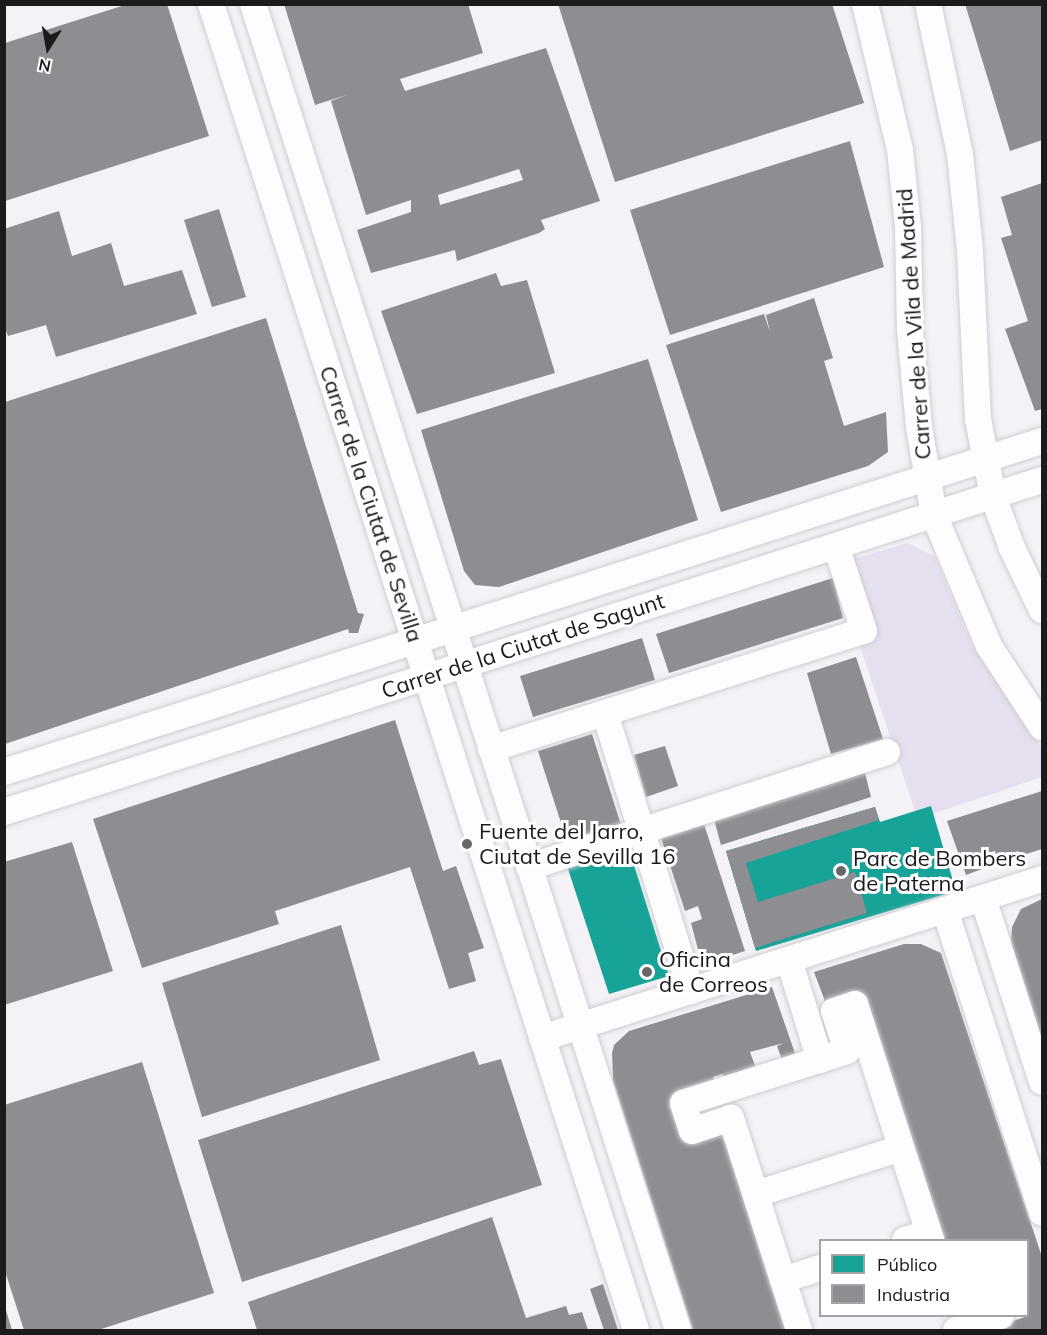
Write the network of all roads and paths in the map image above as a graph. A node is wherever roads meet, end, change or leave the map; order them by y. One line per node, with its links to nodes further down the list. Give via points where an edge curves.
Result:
1 (211, 4): 14 (street, Carrer de la Ciutat de Sevilla)
2 (253, 4): 13 (street, Carrer de la Ciutat de Sevilla)
3 (865, 4): 7 (street, Carrer de la Vila de Madrid, via 900,150 908,225 910,330)
4 (928, 4): 6 (street, via 960,154 970,250 978,419)
5 (1042, 441): 6 (street, Carrer de la Ciutat de Sagunt)
6 (986, 459): 7 (street, Carrer de la Ciutat de Sagunt); 9 (street)
7 (926, 478): 10 (street, Carrer de la Vila de Madrid); 13 (street, Carrer de la Ciutat de Sagunt)
8 (1042, 480): 9 (street, Carrer de la Ciutat de Sagunt)
9 (993, 496): 10 (street, Carrer de la Ciutat de Sagunt); 12 (street, via 1012,548)
10 (934, 515): 11 (street, Carrer de la Ciutat de Sagunt); 18 (street, Carrer de la Vila de Madrid, via 988,646)
11 (836, 546): 15 (street, Carrer de la Ciutat de Sagunt); 17 (street, via 864,631)
12 (1042, 610)
13 (453, 629): 14 (street, Carrer de la Ciutat de Sagunt); 15 (street, Carrer de la Ciutat de Sevilla)
14 (415, 641): 16 (street, Carrer de la Ciutat de Sevilla); 21 (street, Carrer de la Ciutat de Sagunt)
15 (464, 665): 16 (street, Carrer de la Ciutat de Sagunt); 19 (street, Carrer de la Ciutat de Sevilla)
16 (427, 677): 22 (street, Carrer de la Ciutat de Sagunt); 31 (street, Carrer de la Ciutat de Sevilla)
17 (605, 713): 19 (street); 23 (street)
18 (1042, 727)
19 (491, 749): 24 (street, Carrer de la Ciutat de Sevilla)
20 (887, 752): 23 (street)
21 (4, 772)
22 (4, 812)
23 (641, 831): 24 (street); 29 (street)
24 (529, 867): 30 (street, Carrer de la Ciutat de Sevilla)
25 (1042, 879): 26 (street)
26 (983, 898): 27 (street); 33 (street)
27 (945, 910): 28 (street); 36 (street)
28 (789, 960): 29 (street); 32 (street)
29 (691, 991): 30 (street)
30 (580, 1026): 31 (street); 42 (street, Carrer de la Ciutat de Sevilla)
31 (542, 1038): 41 (street, Carrer de la Ciutat de Sevilla)
32 (820, 1060): 34 (street, via 847,1051 834,1011 855,1005); 35 (street, via 683,1103 692,1131 731,1118)
33 (1042, 1082)
34 (901, 1148): 35 (street); 37 (street)
35 (756, 1194): 39 (street)
36 (1042, 1213)
37 (921, 1238)
38 (819, 1268): 39 (street)
39 (783, 1280): 43 (street)
40 (998, 1317): 44 (street)
41 (636, 1330)
42 (678, 1330)
43 (799, 1330)
44 (956, 1330)

